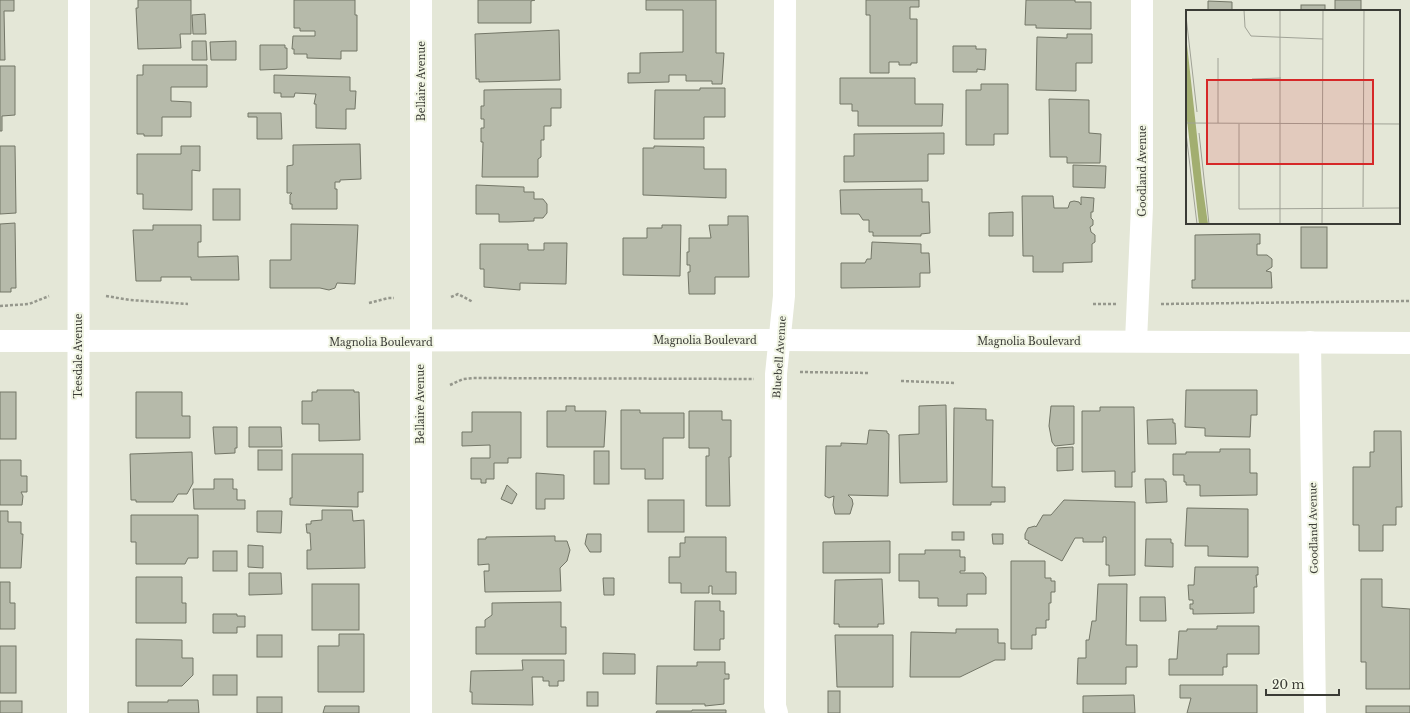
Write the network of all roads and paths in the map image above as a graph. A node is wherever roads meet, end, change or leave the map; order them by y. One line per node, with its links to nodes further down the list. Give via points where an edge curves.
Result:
1 (79, 0): 18 (street, Teesdale Avenue)
2 (421, 0): 20 (street, Bellaire Avenue)
3 (786, 0): 16 (street, Bluebell Avenue, via 784,296)
4 (1142, 0): 14 (street, Goodland Avenue, via 1142,206)
5 (49, 296): 15 (path, via 29,304)
6 (106, 296): 12 (path)
7 (451, 297): 10 (path, via 458,294)
8 (394, 298): 11 (path)
9 (1410, 301): 14 (path)
10 (472, 302)
11 (369, 303)
12 (188, 304)
13 (1093, 304): 14 (path)
14 (1138, 304): 19 (street, Goodland Avenue)
15 (0, 306)
16 (778, 340): 19 (street, Magnolia Boulevard); 20 (street, Magnolia Boulevard); 31 (street, Bluebell Avenue)
17 (0, 341): 18 (street, Magnolia Boulevard)
18 (78, 341): 20 (street, Magnolia Boulevard); 29 (street, Teesdale Avenue)
19 (1136, 341): 21 (street, Magnolia Boulevard)
20 (420, 342): 30 (street, Bellaire Avenue)
21 (1310, 342): 22 (street, Magnolia Boulevard); 32 (street, Goodland Avenue)
22 (1410, 343)
23 (795, 372): 24 (path)
24 (870, 373)
25 (754, 379): 28 (path, via 473,378)
26 (901, 381): 27 (path)
27 (956, 383)
28 (450, 385)
29 (78, 713)
30 (421, 713)
31 (777, 713)
32 (1315, 713)

